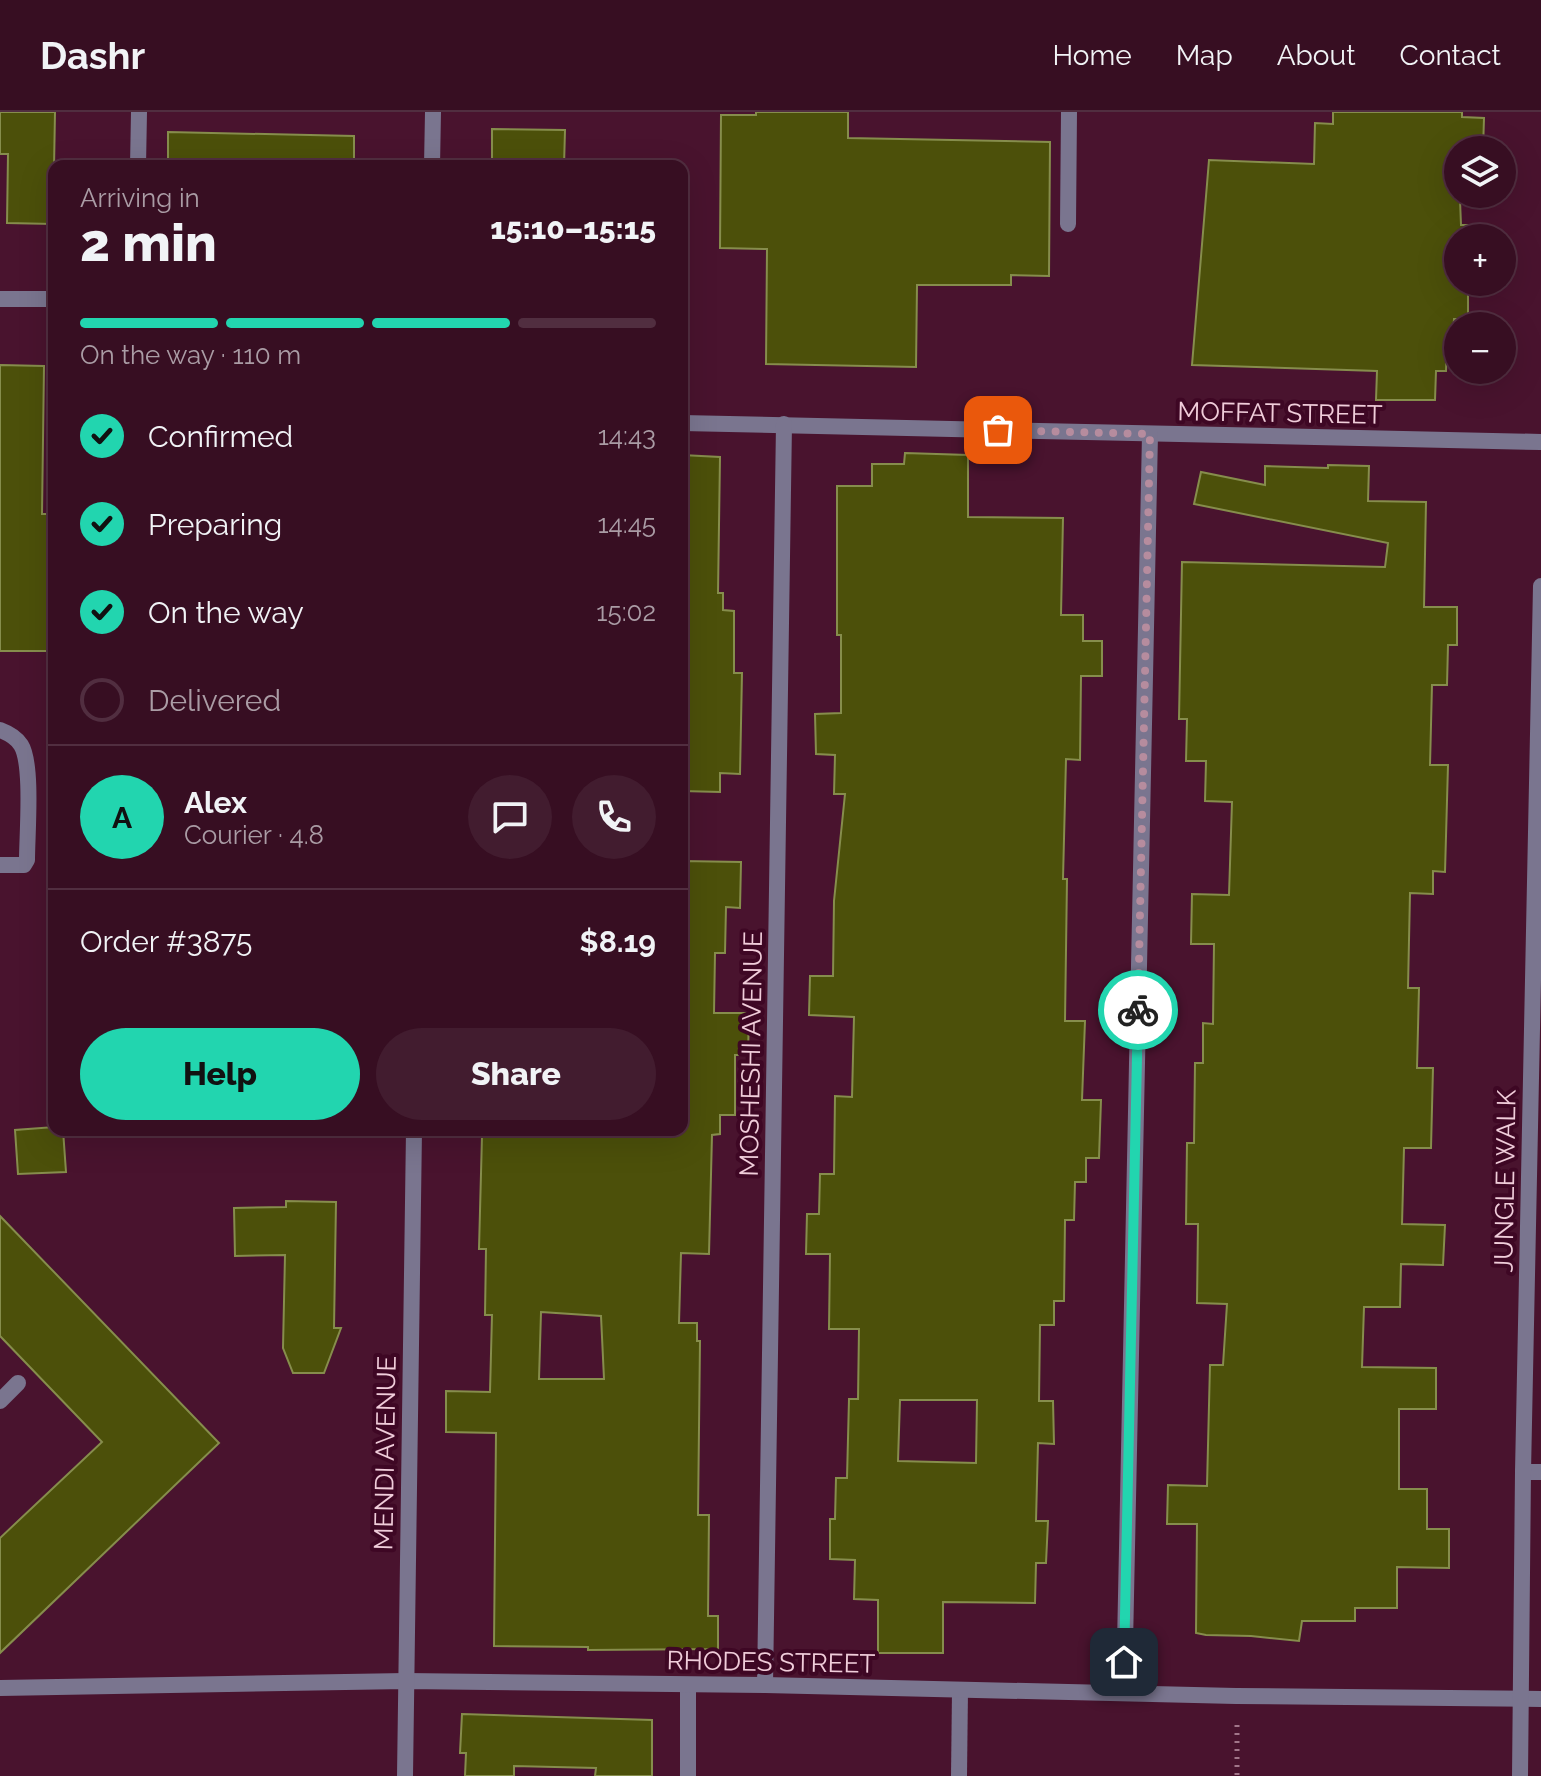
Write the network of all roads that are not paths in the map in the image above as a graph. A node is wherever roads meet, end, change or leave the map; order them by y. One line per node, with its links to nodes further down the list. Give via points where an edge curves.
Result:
1 (139, 112): 4 (street)
2 (433, 112): 5 (street)
3 (1069, 112): 6 (street)
4 (138, 160)
5 (432, 160)
6 (1068, 224)
7 (0, 299): 8 (street)
8 (48, 299)
9 (688, 423): 10 (street, MOFFAT STREET)
10 (784, 424): 11 (street, MOFFAT STREET); 23 (street, MOSHESHI AVENUE)
11 (1150, 434): 12 (street, MOFFAT STREET); 26 (street)
12 (1541, 442)
13 (1541, 586): 19 (street, JUNGLE WALK)
14 (0, 730): 15 (street, via 22,745 27,767 27,860 24,865)
15 (0, 865)
16 (414, 1136): 21 (street, MENDI AVENUE)
17 (18, 1383): 18 (street)
18 (0, 1401)
19 (1523, 1472): 20 (street); 27 (street, JUNGLE WALK)
20 (1541, 1472)
21 (406, 1681): 22 (street, RHODES STREET); 24 (street, RHODES STREET); 29 (street, MENDI AVENUE)
22 (688, 1685): 23 (street, RHODES STREET); 30 (street)
23 (765, 1685): 25 (street, RHODES STREET)
24 (0, 1688)
25 (960, 1690): 26 (street, RHODES STREET); 31 (street)
26 (1124, 1693): 27 (street, RHODES STREET)
27 (1521, 1699): 28 (street, RHODES STREET); 32 (street, JUNGLE WALK)
28 (1541, 1699)
29 (405, 1776)
30 (688, 1776)
31 (959, 1776)
32 (1520, 1776)

